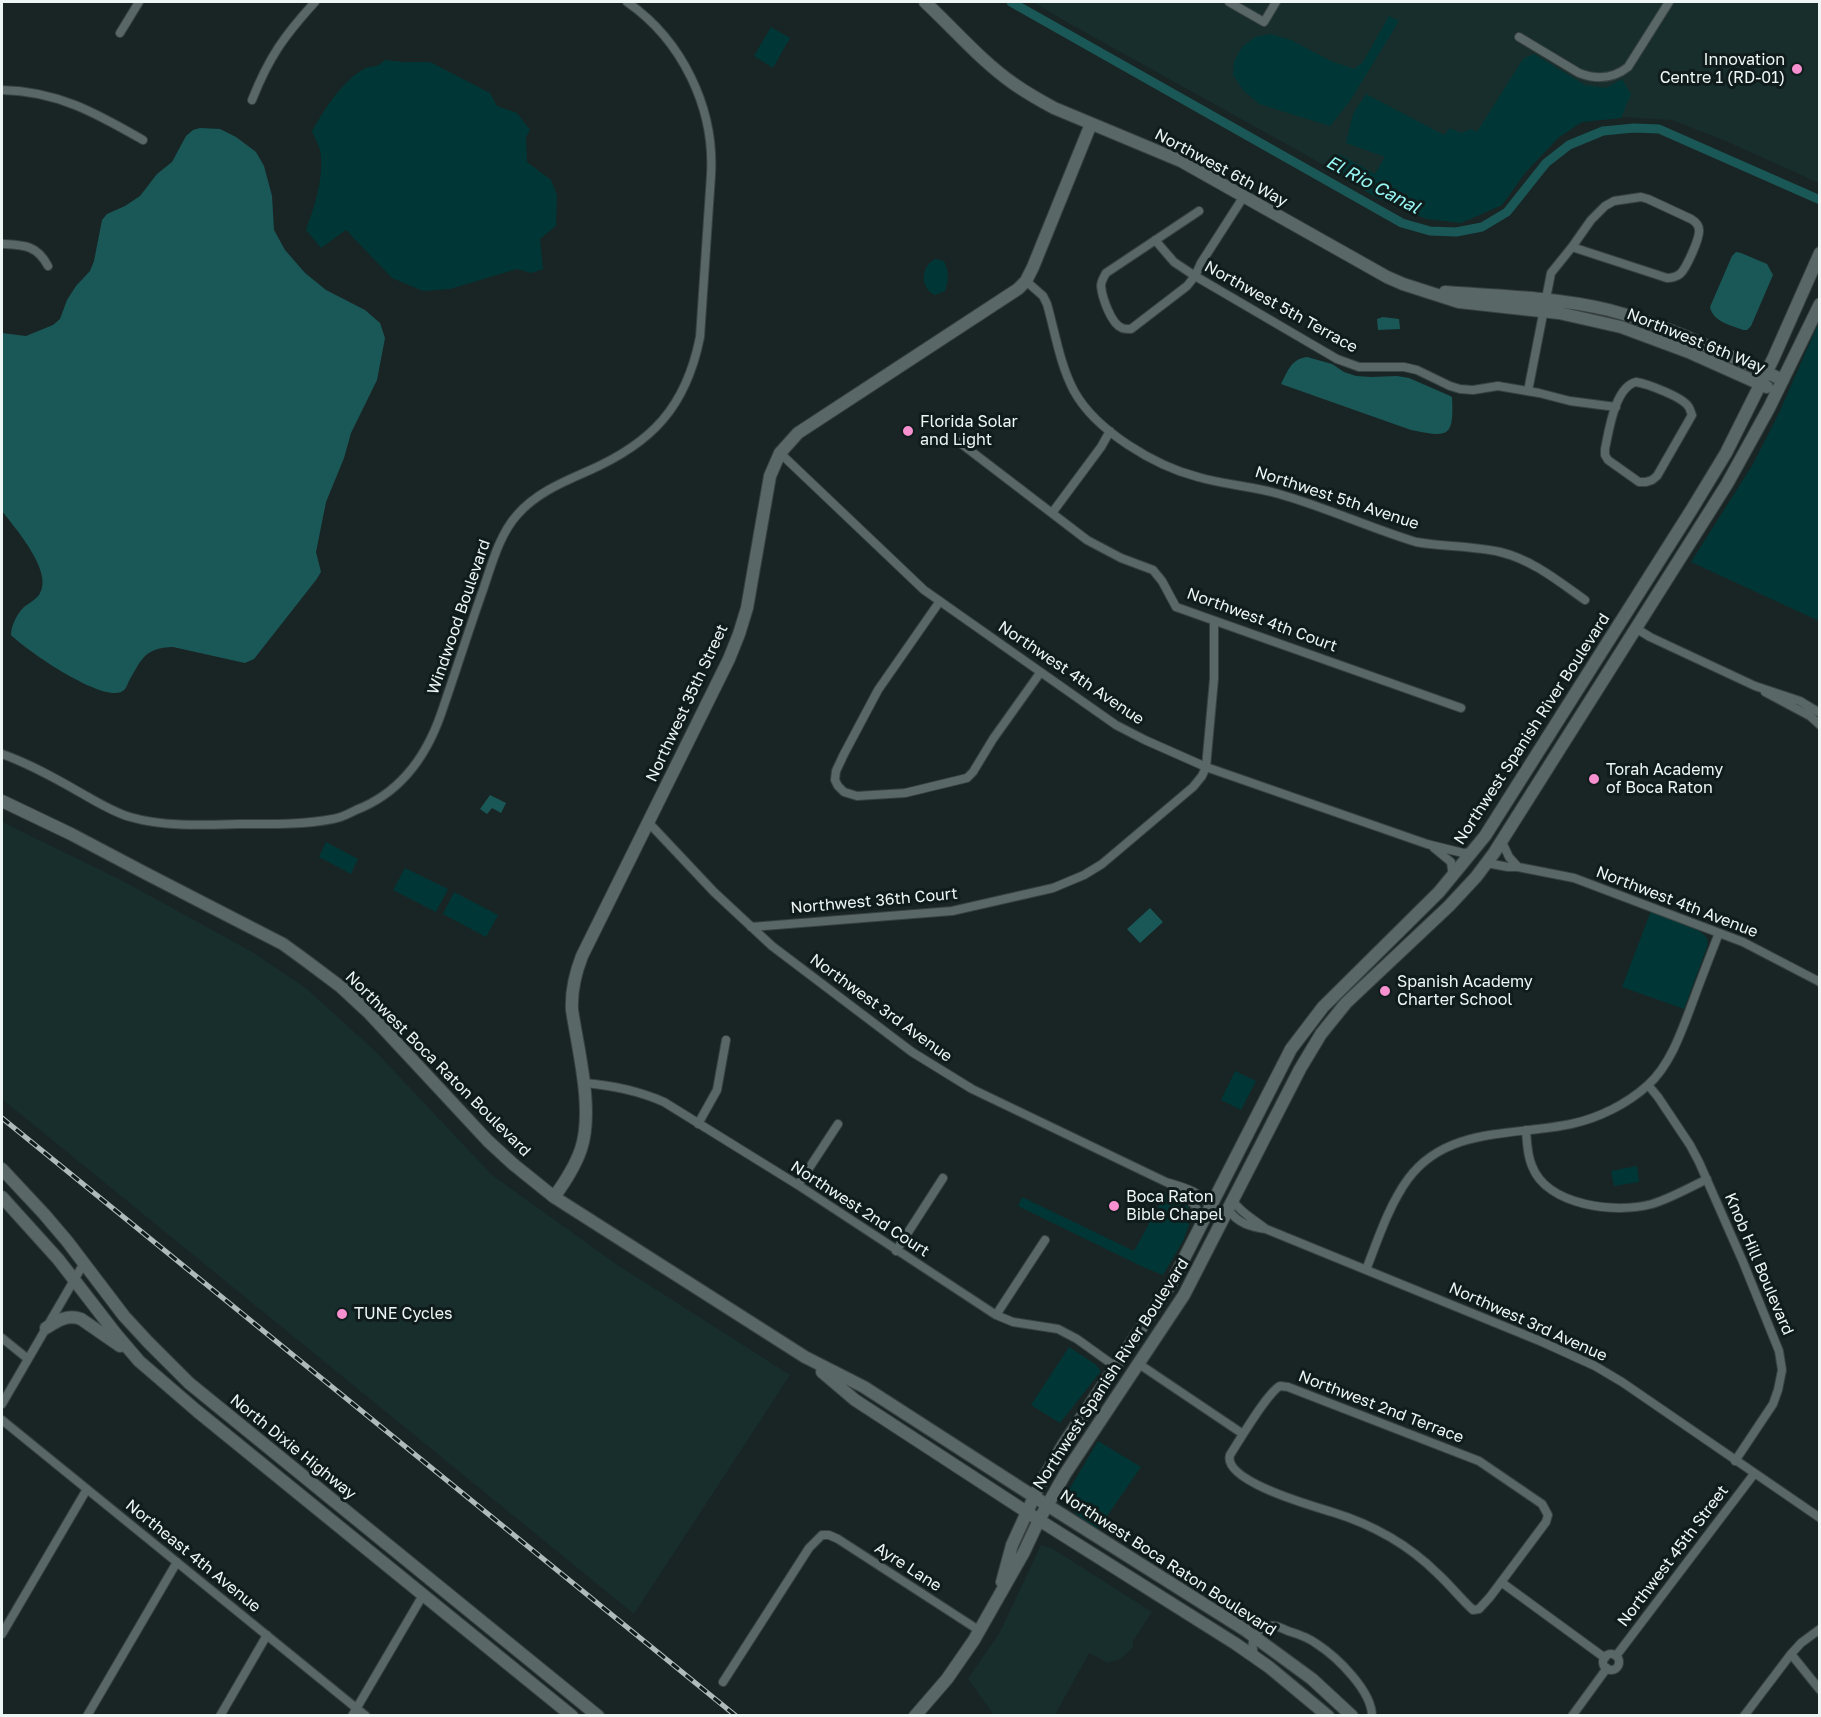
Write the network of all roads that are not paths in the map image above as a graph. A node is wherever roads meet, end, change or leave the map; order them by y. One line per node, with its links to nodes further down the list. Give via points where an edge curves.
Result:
1 (139, 2): 8 (street)
2 (315, 2): 11 (street, via 279,44)
3 (627, 2): 44 (street, Windwood Boulevard, via 650,20 677,52 696,88 708,128 712,164 696,355 682,391 655,429 610,461 548,490 517,515 489,572 434,734 417,764 379,799 336,819 306,823 182,824 121,814)
4 (925, 2): 12 (main road, Northwest 6th Way, via 1015,85)
5 (1229, 2): 6 (street, via 1264,22)
6 (1276, 2)
7 (1669, 2): 9 (street, via 1628,67 1604,78 1579,73)
8 (120, 33)
9 (1519, 37)
10 (2, 90): 13 (street, via 36,93 76,104)
11 (252, 100)
12 (1091, 124): 14 (main road, Northwest 6th Way, via 1181,161); 22 (main road, Northwest 35th Street)
13 (143, 140)
14 (1244, 196): 21 (street); 24 (main road, Northwest 6th Way, via 1387,277 1459,302)
15 (1199, 211): 16 (street)
16 (1155, 240): 21 (street, Northwest 5th Terrace, via 1174,262); 21 (street, via 1102,279 1115,324 1131,329)
17 (2, 244): 20 (street, via 24,245 42,254)
18 (1572, 247): 18 (street, via 1598,212 1614,201 1648,199 1691,219 1699,228 1683,270 1673,278); 24 (street, via 1551,273)
19 (1820, 253): 25 (main road, Northwest Spanish River Boulevard)
20 (48, 266)
21 (1195, 276): 27 (street, Northwest 5th Terrace, via 1350,364 1404,367 1450,386 1473,390 1497,386)
22 (1026, 281): 30 (street, Northwest 5th Avenue, via 1047,304 1074,390 1090,413); 32 (main road, Northwest 35th Street, via 1000,302 798,433)
23 (1820, 304): 26 (main road, Northwest Spanish River Boulevard)
24 (1544, 305): 25 (main road, Northwest 6th Way, via 1602,309 1648,322 1696,341); 27 (street)
25 (1764, 379): 26 (main road, Northwest 6th Way); 28 (main road, Northwest 6th Way); 34 (main road, Northwest Spanish River Boulevard, via 1726,453)
26 (1783, 380): 28 (main road, Northwest Spanish River Boulevard)
27 (1528, 391): 29 (street, Northwest 5th Terrace)
28 (1777, 392): 38 (main road, Northwest Spanish River Boulevard, via 1728,484)
29 (1616, 407): 29 (street, via 1624,388 1636,382 1682,400 1689,407 1692,415 1684,431 1652,480 1640,482 1605,455)
30 (1110, 431): 33 (street); 35 (street, Northwest 5th Avenue, via 1153,460 1181,472 1279,494 1416,542 1516,557 1546,572)
31 (959, 442): 33 (street, Northwest 4th Court)
32 (780, 453): 36 (street, Northwest 4th Avenue, via 910,578); 47 (main road, Northwest 35th Street, via 770,476 739,634)
33 (1052, 513): 37 (street, Northwest 4th Court, via 1104,550 1153,570 1176,607)
34 (1674, 538): 38 (main road, via 1659,577 1636,614); 50 (main road, Northwest Spanish River Boulevard)
35 (1585, 600)
36 (940, 601): 39 (street, Northwest 4th Avenue); 39 (street, via 878,690 836,771 835,780 844,792 857,796 905,793 967,778)
37 (1214, 621): 41 (street, Northwest 4th Court); 45 (street, via 1214,679)
38 (1637, 629): 40 (street); 48 (main road, Northwest Spanish River Boulevard)
39 (1040, 673): 45 (street, Northwest 4th Avenue, via 1116,724)
40 (1755, 686): 42 (street, via 1800,701); 43 (street)
41 (1461, 708)
42 (1820, 713)
43 (1820, 724)
44 (2, 753)
45 (1206, 767): 49 (street, Northwest 4th Avenue); 54 (street, Northwest 36th Court, via 1193,788 1102,864 1053,888 952,911)
46 (2, 801): 72 (main road, Northwest Boca Raton Boulevard, via 283,944 313,965 368,1011 488,1141)
47 (648, 822): 54 (street, Northwest 3rd Avenue); 59 (main road, Northwest 35th Street, via 576,974 572,1010)
48 (1502, 842): 51 (main road, Northwest Spanish River Boulevard); 52 (street)
49 (1431, 846): 50 (street, Northwest 4th Avenue); 53 (street, Northwest 4th Avenue, via 1451,862)
50 (1474, 852): 53 (main road, Northwest Spanish River Boulevard)
51 (1487, 863): 52 (street, Northwest 4th Avenue); 61 (main road, Northwest Spanish River Boulevard, via 1443,913 1330,1022 1306,1057)
52 (1518, 867): 55 (street, Northwest 4th Avenue, via 1574,878)
53 (1453, 877): 57 (main road, Northwest Spanish River Boulevard, via 1334,995)
54 (751, 927): 69 (street, Northwest 3rd Avenue, via 776,950 945,1074)
55 (1719, 933): 56 (street, Northwest 4th Avenue); 60 (street, via 1674,1048)
56 (1820, 982)
57 (1303, 1032): 61 (main road); 62 (main road, Northwest Spanish River Boulevard)
58 (726, 1040): 63 (street, via 717,1090)
59 (584, 1083): 63 (street, Northwest 2nd Court, via 651,1096); 72 (main road, Northwest 35th Street, via 582,1147)
60 (1648, 1085): 65 (street, via 1603,1114); 68 (street, Knob Hill Boulevard, via 1690,1145)
61 (1276, 1116): 73 (main road, Northwest Spanish River Boulevard)
62 (1255, 1118): 73 (main road, via 1250,1144 1227,1193); 74 (main road, Northwest Spanish River Boulevard)
63 (698, 1124): 70 (street, Northwest 2nd Court)
64 (838, 1124): 70 (street)
65 (1526, 1130): 68 (street, via 1531,1165 1541,1180 1557,1193 1592,1206 1644,1206); 79 (street, via 1469,1138 1425,1161 1400,1191)
66 (2, 1169): 78 (main road, North Dixie Highway)
67 (943, 1178): 77 (street)
68 (1707, 1179): 93 (street, Knob Hill Boulevard, via 1781,1360 1781,1379 1773,1404)
69 (1166, 1182): 74 (street, Northwest 3rd Avenue, via 1203,1197); 75 (street, Northwest 3rd Avenue, via 1194,1204)
70 (798, 1185): 77 (street, Northwest 2nd Court)
71 (2, 1197): 80 (main road, North Dixie Highway)
72 (554, 1197): 85 (main road, Northwest Boca Raton Boulevard)
73 (1231, 1205): 79 (street, Northwest 3rd Avenue, via 1238,1221); 81 (main road, Northwest Spanish River Boulevard)
74 (1210, 1207): 75 (main road, Northwest Spanish River Boulevard); 81 (main road, via 1212,1223 1190,1271)
75 (1203, 1222): 89 (main road, Northwest Spanish River Boulevard, via 1165,1294)
76 (1045, 1240): 82 (street)
77 (896, 1251): 82 (street, Northwest 2nd Court)
78 (84, 1263): 80 (street); 122 (main road, North Dixie Highway, via 124,1316 189,1383)
79 (1366, 1270): 93 (street, Northwest 3rd Avenue, via 1595,1366)
80 (75, 1279): 83 (street); 87 (main road, North Dixie Highway)
81 (1183, 1298): 88 (main road, Northwest Spanish River Boulevard)
82 (996, 1315): 89 (street, Northwest 2nd Court, via 1013,1322 1058,1329)
83 (46, 1328): 86 (street); 87 (main road, via 69,1317 81,1318)
84 (2, 1338): 86 (street)
85 (805, 1358): 96 (main road, Northwest Boca Raton Boulevard, via 864,1387); 98 (main road, Northwest Boca Raton Boulevard, via 855,1400)
86 (28, 1359): 90 (street)
87 (139, 1361): 103 (main road, North Dixie Highway)
88 (1139, 1364): 92 (street); 97 (main road, Northwest Spanish River Boulevard)
89 (1116, 1367): 96 (main road, Northwest Spanish River Boulevard)
90 (2, 1404)
91 (2, 1420): 95 (street, Northeast 4th Avenue)
92 (1243, 1434): 102 (street, Northwest 2nd Terrace, via 1228,1459 1235,1471 1282,1496 1358,1521 1389,1536 1420,1557 1474,1611); 102 (street, Northwest 2nd Terrace, via 1280,1386 1479,1461 1542,1504 1548,1515 1540,1532)
93 (1735, 1461): 94 (street, Northwest 3rd Avenue)
94 (1754, 1474): 99 (street, Northwest 3rd Avenue); 112 (street, Northwest 45th Street)
95 (87, 1489): 101 (street, Northeast 4th Avenue); 107 (street)
96 (1034, 1496): 97 (main road, Northwest Boca Raton Boulevard); 98 (main road, Northwest Spanish River Boulevard)
97 (1047, 1505): 100 (main road, Northwest Spanish River Boulevard); 109 (main road, Northwest Boca Raton Boulevard)
98 (1026, 1511): 100 (main road, Northwest Boca Raton Boulevard); 104 (main road, Northwest Spanish River Boulevard)
99 (1820, 1518)
100 (1039, 1520): 104 (main road, Northwest Spanish River Boulevard); 111 (main road, Northwest Boca Raton Boulevard)
101 (177, 1562): 108 (street, Northeast 4th Avenue); 118 (street)
102 (1501, 1582): 113 (street)
103 (423, 1595): 117 (street); 121 (main road, North Dixie Highway)
104 (999, 1595): 106 (main road, Northwest Spanish River Boulevard)
105 (1820, 1629): 110 (street)
106 (980, 1630): 115 (street, Ayre Lane, via 825,1534 809,1548); 123 (main road, Northwest Spanish River Boulevard, via 947,1679)
107 (2, 1634)
108 (267, 1635): 117 (street, Northeast 4th Avenue); 119 (street)
109 (1254, 1636): 111 (street); 125 (main road, Northwest Boca Raton Boulevard); 126 (street, via 1271,1625 1318,1644 1356,1682 1371,1705)
110 (1791, 1654): 116 (street); 128 (street)
111 (1254, 1656): 124 (main road, Northwest Boca Raton Boulevard)
112 (1616, 1656): 113 (street, via 1610,1654); 114 (street, via 1618,1667)
113 (1605, 1658): 114 (street)
114 (1606, 1668): 127 (street)
115 (723, 1683)
116 (1820, 1690)
117 (354, 1712): 120 (street, Northeast 4th Avenue)
118 (87, 1716)
119 (219, 1716)
120 (366, 1716)
121 (572, 1716)
122 (598, 1716)
123 (915, 1716)
124 (1328, 1716)
125 (1352, 1716)
126 (1372, 1716)
127 (1572, 1716)
128 (1744, 1716)

